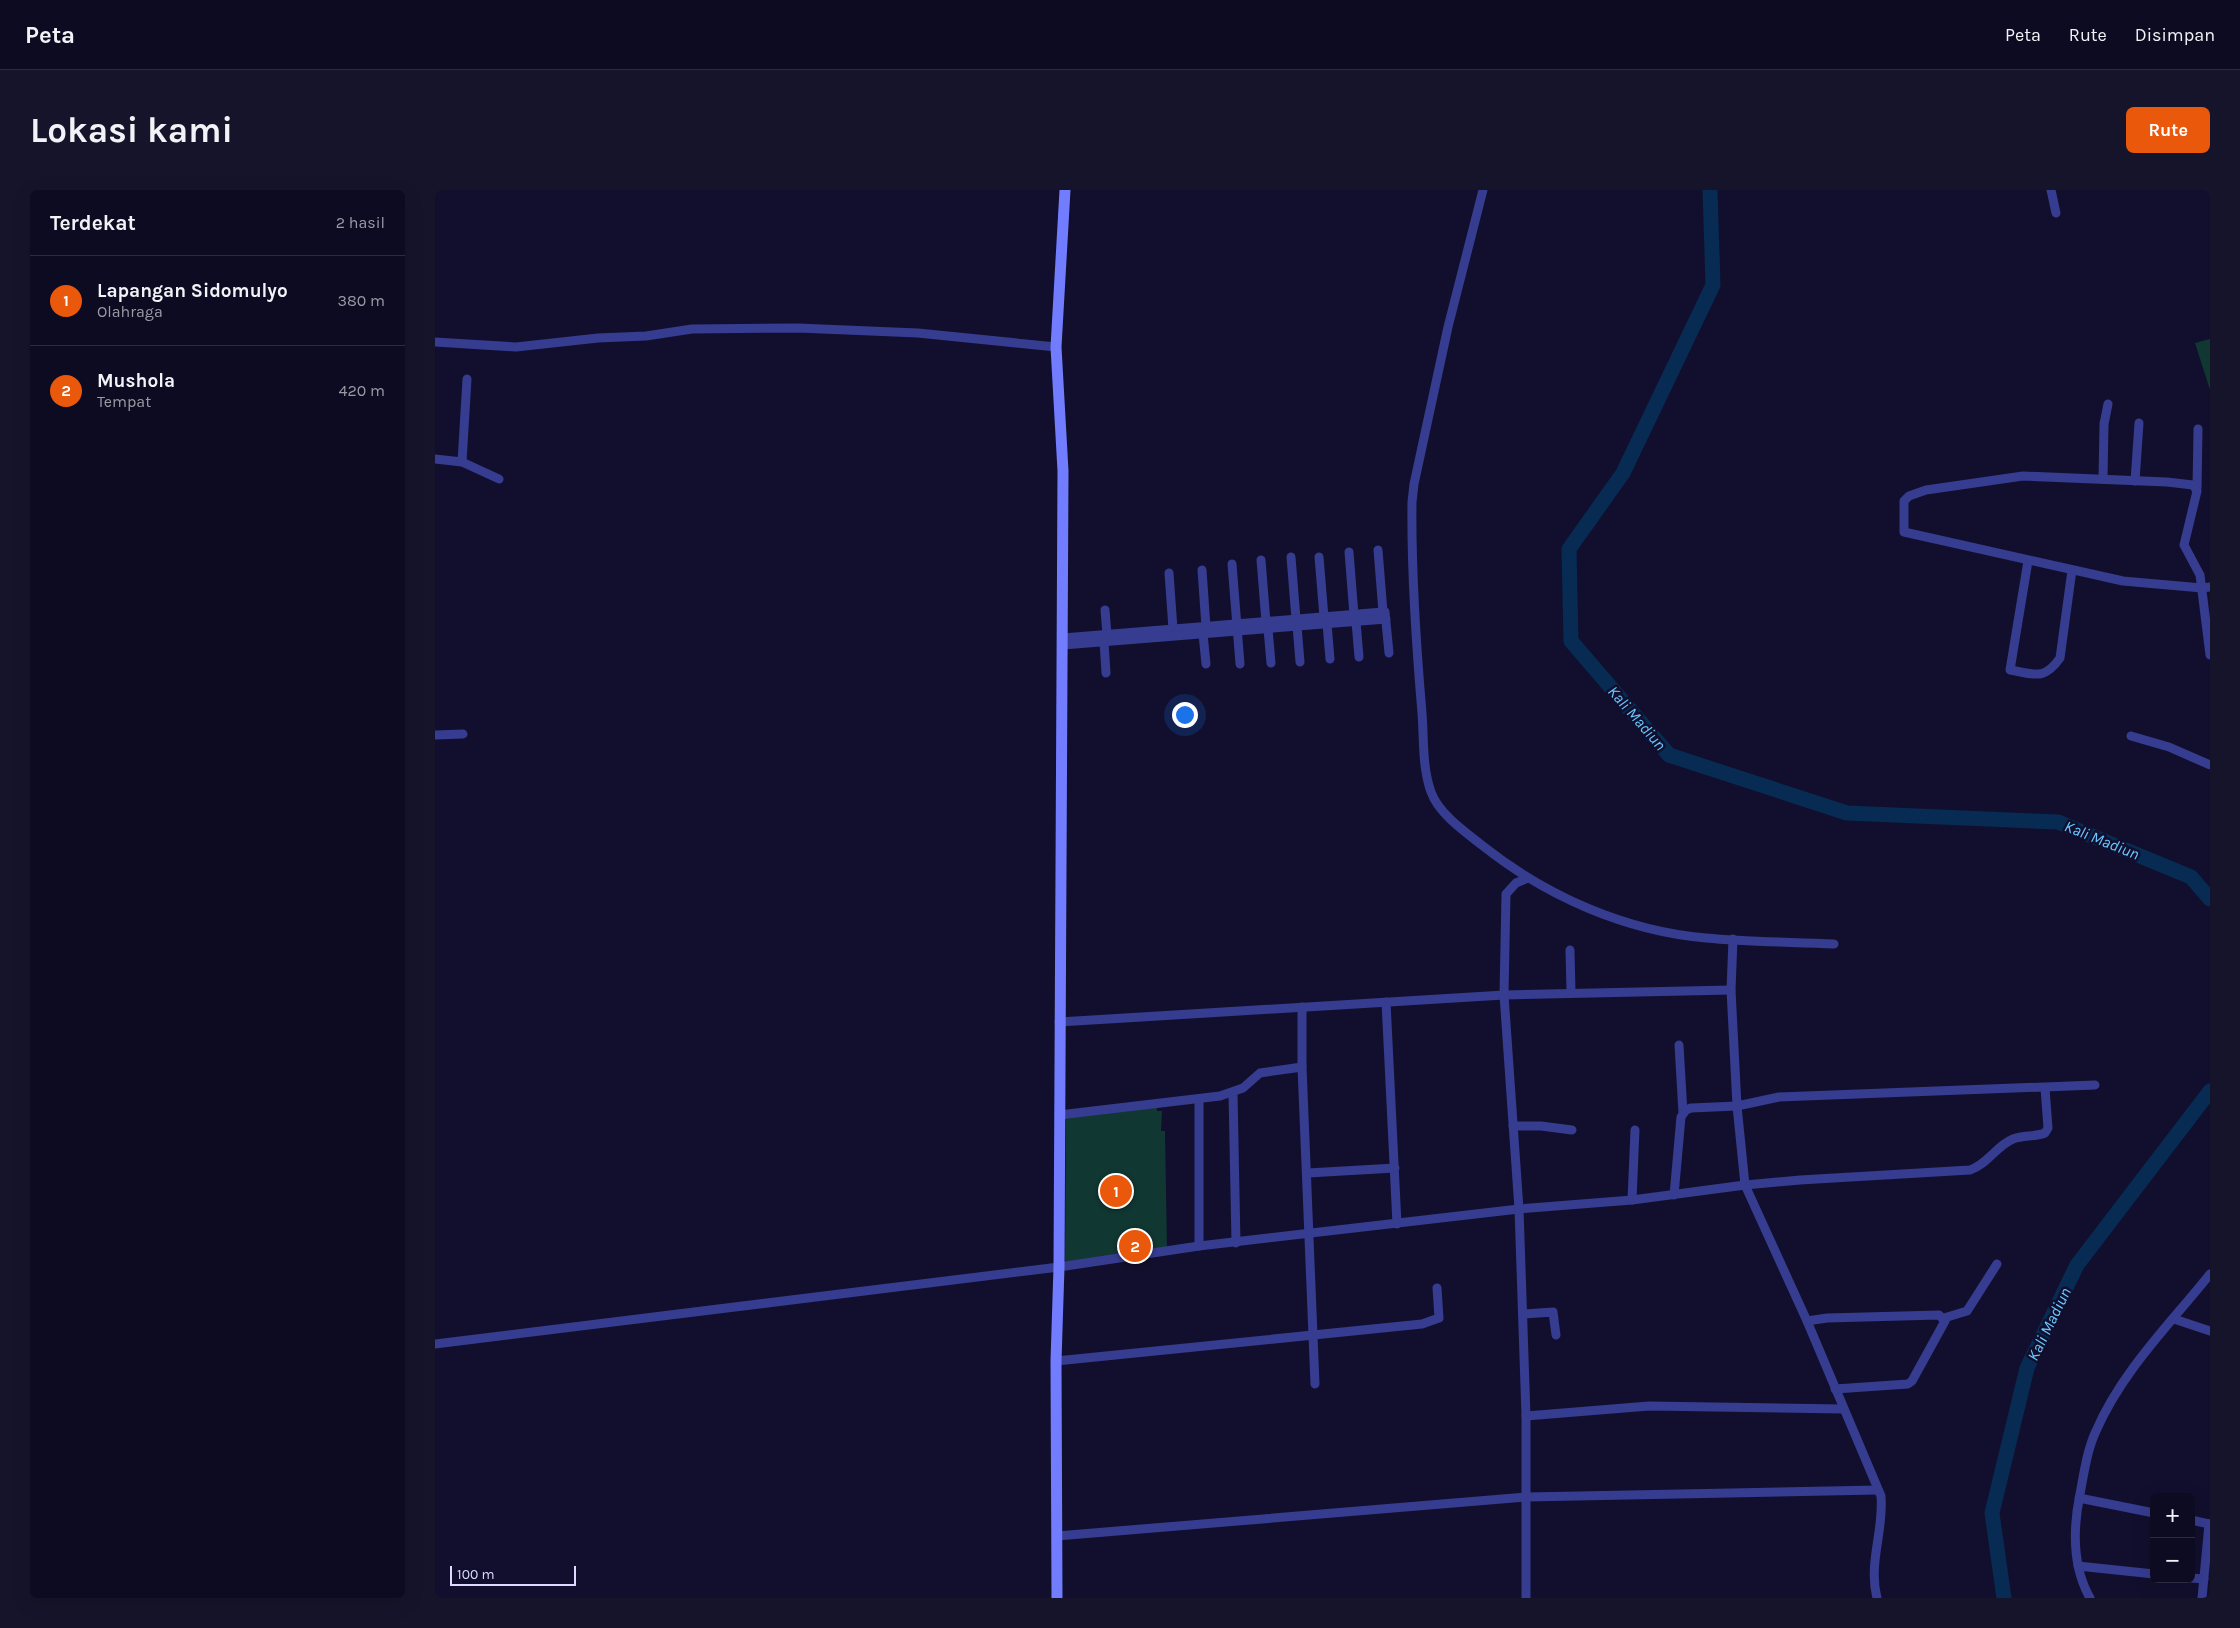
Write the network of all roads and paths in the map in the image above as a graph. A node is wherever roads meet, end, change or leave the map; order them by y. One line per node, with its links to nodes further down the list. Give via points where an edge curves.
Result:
1 (1065, 190): 6 (main road)
2 (1483, 190): 52 (street, via 1448,326 1414,484 1412,522 1417,652 1426,773 1432,794 1459,827)
3 (2051, 190): 4 (street)
4 (2056, 213)
5 (435, 342): 6 (street, via 515,347 692,329 798,328 918,333)
6 (1056, 347): 38 (main road, via 1063,471)
7 (467, 379): 12 (street)
8 (2108, 404): 14 (street, via 2104,424)
9 (2139, 423): 15 (street)
10 (2199, 428): 16 (street)
11 (435, 459): 12 (street)
12 (462, 462): 13 (street)
13 (499, 478)
14 (2103, 479): 15 (street); 22 (street, via 2009,477 1926,490 1904,501 1904,532)
15 (2135, 480): 16 (street)
16 (2197, 488): 27 (street, via 2184,544)
17 (1378, 550): 29 (street)
18 (1349, 552): 30 (street)
19 (1291, 557): 32 (street)
20 (1319, 557): 31 (street)
21 (1261, 560): 33 (street)
22 (2028, 561): 25 (street); 25 (street, via 2010,670 2040,676 2052,669 2060,658)
23 (1232, 564): 34 (street)
24 (1201, 570): 36 (street)
25 (2072, 570): 27 (street, via 2123,581)
26 (1169, 573): 35 (street)
27 (2206, 587): 40 (street)
28 (1105, 610): 37 (street)
29 (1384, 616): 30 (street); 39 (street)
30 (1355, 618): 31 (street); 41 (street)
31 (1325, 621): 32 (street); 42 (street)
32 (1297, 623): 33 (street); 43 (street)
33 (1267, 625): 34 (street); 46 (street)
34 (1232, 628): 36 (street); 45 (street)
35 (1173, 629): 36 (street); 37 (street)
36 (1205, 630): 37 (street); 44 (street)
37 (1105, 639): 38 (street); 47 (street)
38 (1063, 642): 61 (main road)
39 (1389, 653)
40 (2210, 655)
41 (1359, 657)
42 (1330, 659)
43 (1300, 662)
44 (1205, 664)
45 (1240, 664)
46 (1271, 664)
47 (1106, 673)
48 (463, 734): 49 (street)
49 (435, 735)
50 (2131, 736): 51 (street, via 2169,747)
51 (2210, 765)
52 (1528, 878): 53 (street, via 1601,914 1623,921 1659,931); 58 (street, via 1516,883 1506,894)
53 (1733, 939): 54 (street); 56 (street)
54 (1834, 944)
55 (1570, 950): 57 (street)
56 (1731, 990): 57 (street); 68 (street)
57 (1571, 992): 58 (street)
58 (1504, 995): 59 (street); 71 (street)
59 (1386, 1002): 60 (street); 74 (street)
60 (1302, 1007): 61 (street); 63 (street)
61 (1059, 1022): 70 (main road)
62 (1679, 1045): 69 (street)
63 (1302, 1068): 66 (street, via 1260,1073); 75 (street)
64 (2095, 1085): 65 (street)
65 (2045, 1088): 68 (street, via 1779,1097); 76 (street, via 2048,1128 2045,1133 2014,1139 1970,1170)
66 (1233, 1092): 67 (street); 82 (street)
67 (1199, 1099): 70 (street); 83 (street)
68 (1737, 1106): 69 (street, via 1691,1108); 76 (street)
69 (1683, 1113): 77 (street)
70 (1059, 1116): 85 (main road)
71 (1513, 1126): 72 (street); 79 (street)
72 (1572, 1130)
73 (1635, 1130): 78 (street)
74 (1395, 1168): 75 (street); 80 (street)
75 (1308, 1173): 81 (street)
76 (1745, 1184): 77 (street); 91 (street)
77 (1674, 1195): 78 (street)
78 (1632, 1200): 79 (street)
79 (1519, 1209): 80 (street); 88 (street)
80 (1397, 1224): 81 (street)
81 (1310, 1234): 82 (street); 93 (street)
82 (1236, 1242): 83 (street)
83 (1199, 1246): 85 (street)
84 (1997, 1264): 89 (street, via 1967,1311)
85 (1059, 1267): 95 (street); 96 (main road)
86 (2210, 1274): 90 (street)
87 (1437, 1288): 93 (street, via 1438,1320)
88 (1523, 1314): 94 (street, via 1553,1312); 100 (street)
89 (1944, 1318): 91 (street, via 1939,1315 1850,1317); 98 (street, via 1913,1381)
90 (2174, 1319): 92 (street); 103 (street, via 2139,1359 2104,1413 2095,1433)
91 (1807, 1322): 98 (street)
92 (2210, 1331)
93 (1313, 1335): 96 (street); 97 (street)
94 (1556, 1335)
95 (435, 1344)
96 (1056, 1361): 107 (main road)
97 (1315, 1384)
98 (1835, 1389): 99 (street)
99 (1843, 1409): 100 (street, via 1649,1406); 101 (street)
100 (1526, 1416): 102 (street)
101 (1878, 1490): 102 (street); 114 (street, via 1882,1507 1873,1570)
102 (1527, 1497): 107 (street); 113 (street)
103 (2079, 1498): 104 (street); 108 (street, via 2076,1525)
104 (2150, 1512)
105 (2195, 1521): 106 (street)
106 (2209, 1524): 111 (street)
107 (1057, 1536): 112 (main road)
108 (2078, 1566): 109 (street); 115 (street)
109 (2150, 1574)
110 (2195, 1578): 111 (street)
111 (2204, 1579): 116 (street)
112 (1057, 1598)
113 (1526, 1598)
114 (1877, 1598)
115 (2090, 1598)
116 (2202, 1598)

